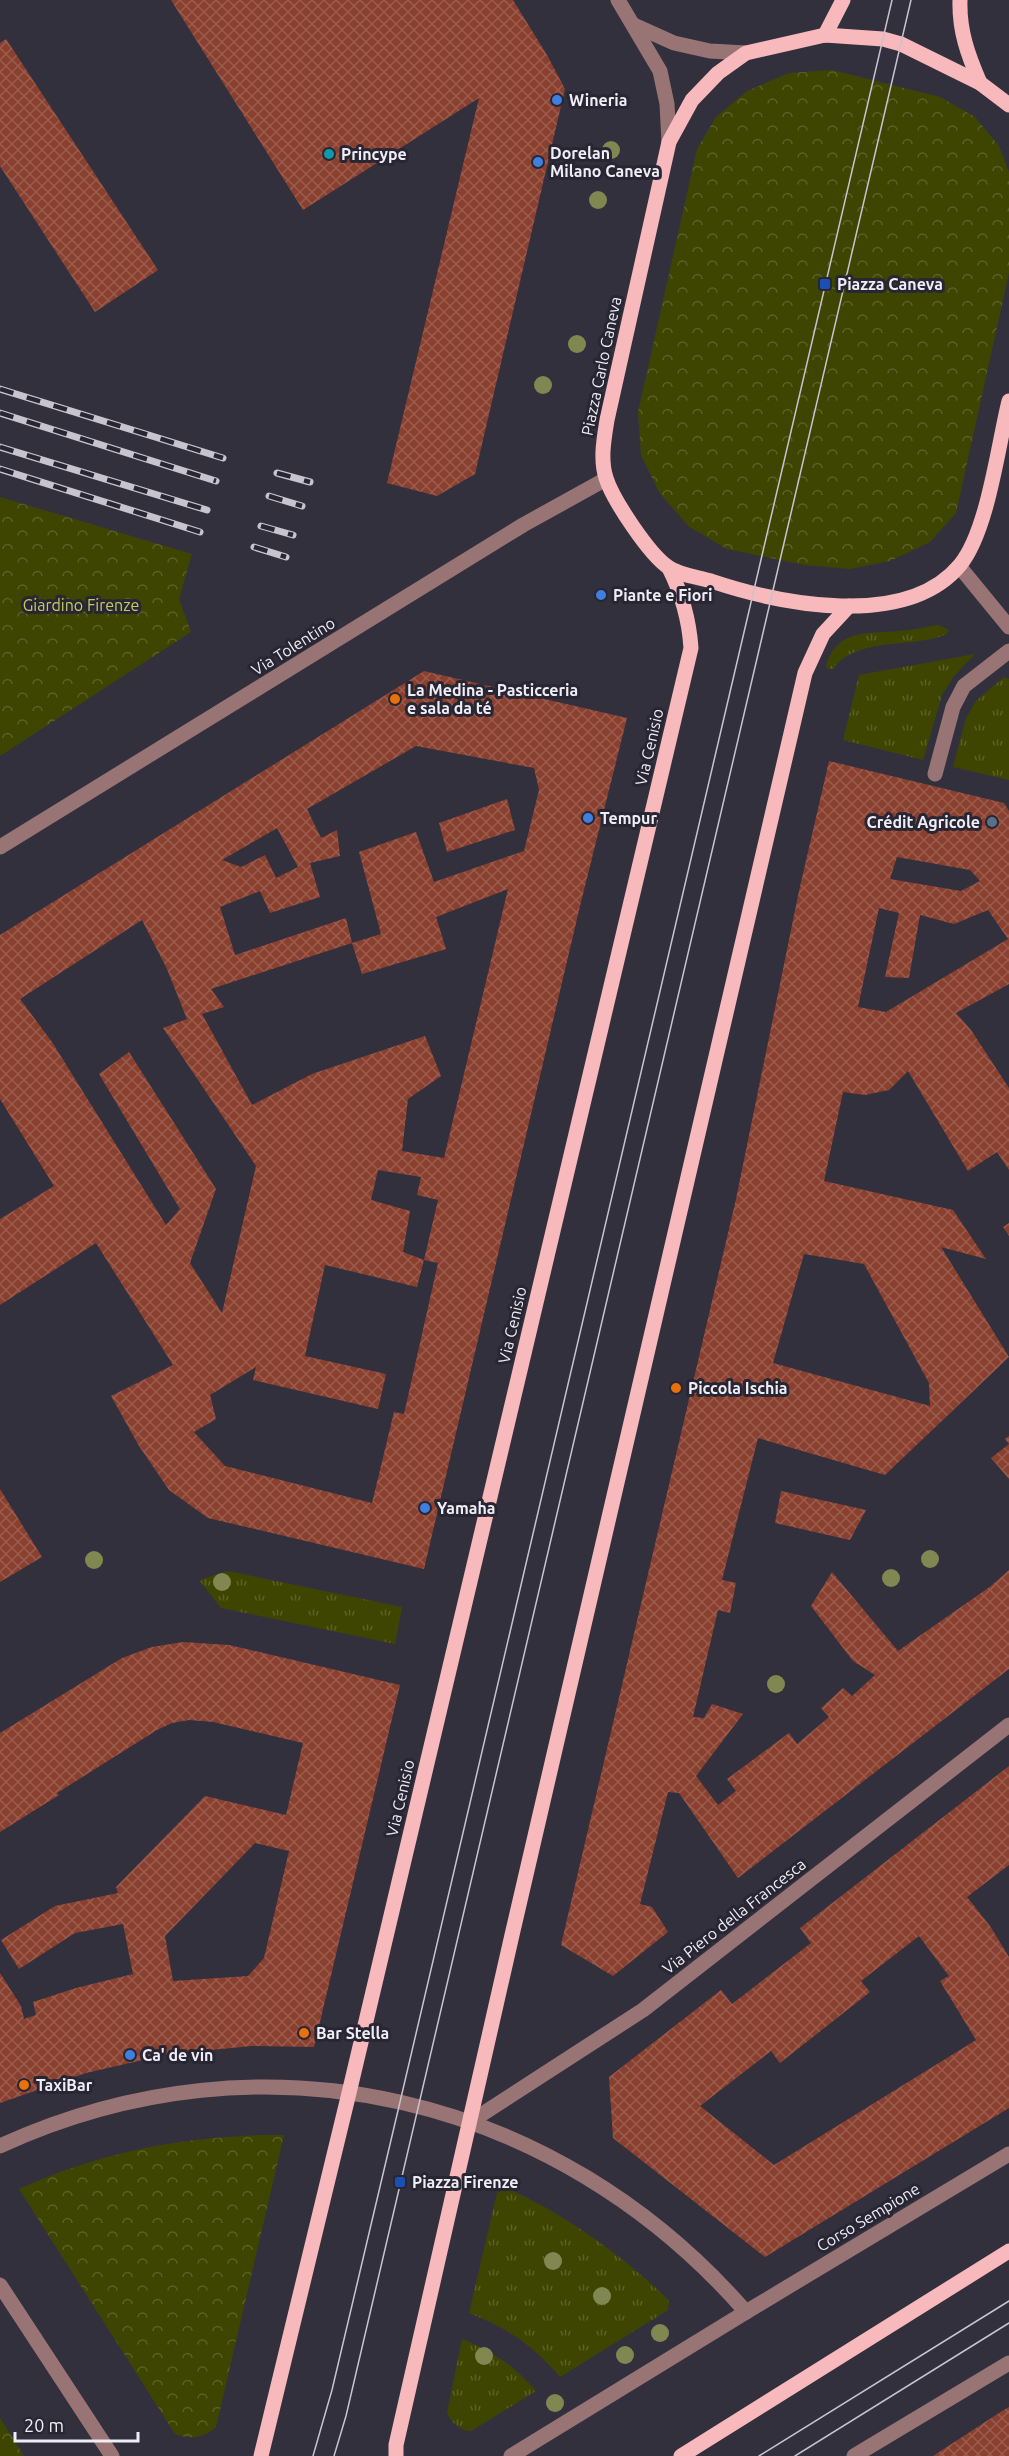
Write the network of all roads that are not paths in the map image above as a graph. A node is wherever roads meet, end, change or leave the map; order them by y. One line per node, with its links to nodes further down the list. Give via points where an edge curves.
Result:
1 (618, 0): 4 (street)
2 (843, 0): 5 (main road)
3 (960, 0): 7 (main road, via 965,47)
4 (634, 25): 6 (street, Piazza Carlo Caneva, via 674,43); 9 (street, Piazza Carlo Caneva, via 660,71)
5 (825, 35): 6 (main road, Piazza Carlo Caneva); 7 (main road, Piazza Carlo Caneva, via 901,44)
6 (746, 53): 9 (main road, Piazza Carlo Caneva, via 692,100)
7 (980, 83): 8 (main road, Piazza Carlo Caneva)
8 (1009, 105)
9 (669, 142): 11 (main road, Piazza Carlo Caneva, via 607,420 602,451)
10 (1008, 409): 12 (main road, via 975,542)
11 (606, 478): 13 (main road, Piazza Carlo Caneva, via 646,543); 18 (street, Via Tolentino, via 523,525)
12 (959, 566): 14 (main road, via 928,591 893,602); 15 (street)
13 (669, 568): 14 (main road, via 771,598); 20 (main road, Via Cenisio, via 689,620 691,648)
14 (849, 606): 21 (main road, via 823,634 805,673)
15 (1009, 627)
16 (1009, 651): 17 (street, via 964,686 953,707)
17 (935, 774)
18 (0, 847)
19 (1009, 1725): 21 (street, Via Piero della Francesca, via 643,2010)
20 (349, 2093): 21 (street, via 409,2103); 22 (street, via 262,2086 163,2095 66,2118); 29 (main road)
21 (470, 2122): 26 (street, via 548,2154 633,2206 707,2269); 30 (main road, via 398,2433)
22 (0, 2146)
23 (1009, 2154): 26 (street, Corso Sempione)
24 (1009, 2252): 32 (main road)
25 (0, 2285): 28 (street)
26 (746, 2312): 31 (street)
27 (1009, 2363): 33 (street)
28 (112, 2456)
29 (261, 2456)
30 (396, 2456)
31 (511, 2456)
32 (681, 2456)
33 (854, 2456)

